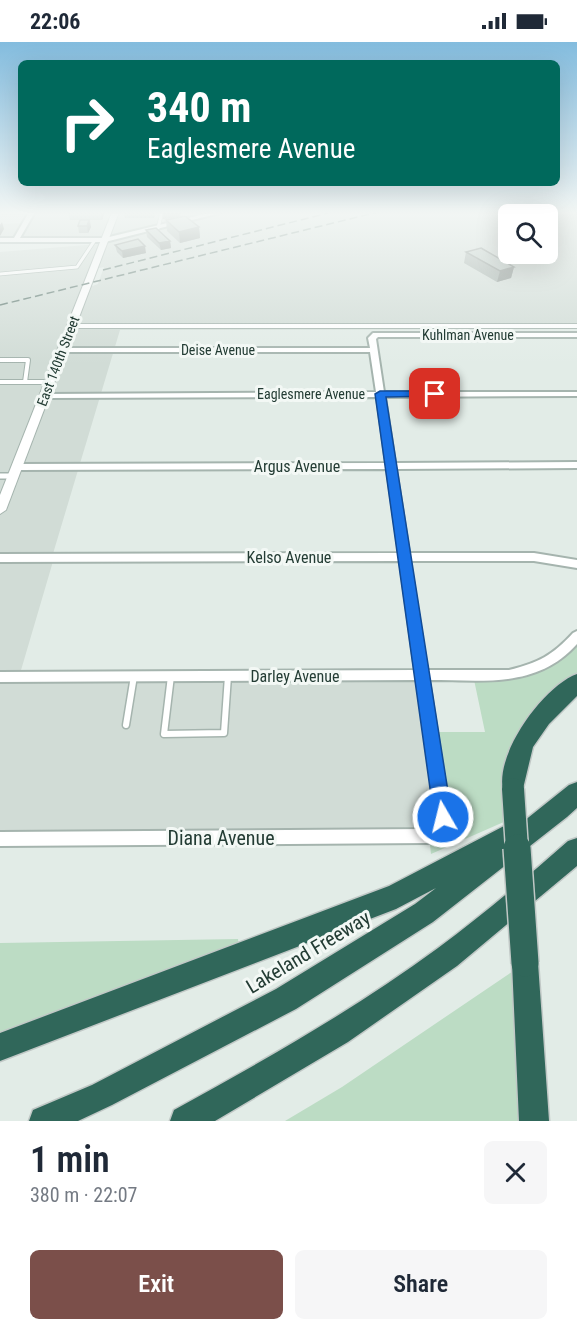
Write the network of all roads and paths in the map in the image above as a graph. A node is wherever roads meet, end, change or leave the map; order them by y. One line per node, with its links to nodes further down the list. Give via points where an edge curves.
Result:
1 (81, 262): 3 (lane, via 77,267)
2 (93, 262): 4 (street, East 140th Street)
3 (0, 274)
4 (72, 326): 5 (lane); 7 (street, East 140th Street)
5 (577, 326)
6 (577, 335): 8 (street, Kuhlman Avenue, via 376,335 372,338)
7 (63, 350): 8 (street, Deise Avenue); 12 (street, East 140th Street)
8 (374, 350): 13 (street)
9 (0, 360): 11 (lane, via 28,360)
10 (0, 382): 11 (lane)
11 (25, 382): 12 (lane)
12 (50, 382): 15 (street, East 140th Street)
13 (380, 394): 14 (street, Eaglesmere Avenue); 15 (street, Eaglesmere Avenue); 16 (street)
14 (577, 394)
15 (45, 396): 18 (street, East 140th Street)
16 (390, 465): 17 (street, Argus Avenue); 18 (street, Argus Avenue); 21 (street)
17 (577, 465)
18 (16, 472): 19 (lane); 20 (street, East 140th Street)
19 (0, 476)
20 (0, 510)
21 (404, 557): 22 (street, Kelso Avenue); 23 (street, Kelso Avenue, via 534,556); 25 (street)
22 (0, 558)
23 (577, 564)
24 (577, 636): 25 (street, Darley Avenue, via 555,660 534,670 509,675)
25 (422, 675): 28 (street, Darley Avenue); 33 (street, Diana Avenue, via 443,817 439,829 429,836)
26 (134, 676): 27 (street, Darley Avenue); 29 (street, Darley Avenue); 31 (lane)
27 (171, 676): 28 (street, Darley Avenue); 28 (lane, via 164,734 224,733)
28 (228, 676)
29 (0, 677)
30 (577, 683): 38 (highway, bridge, via 539,720 521,745 513,789)
31 (126, 726)
32 (568, 801): 35 (highway, via 396,896); 36 (highway, Lakeland Freeway, via 424,913 286,999)
33 (0, 839)
34 (577, 850): 37 (highway, via 482,931 393,995 282,1068)
35 (0, 1047)
36 (44, 1121)
37 (184, 1121)
38 (534, 1121)

